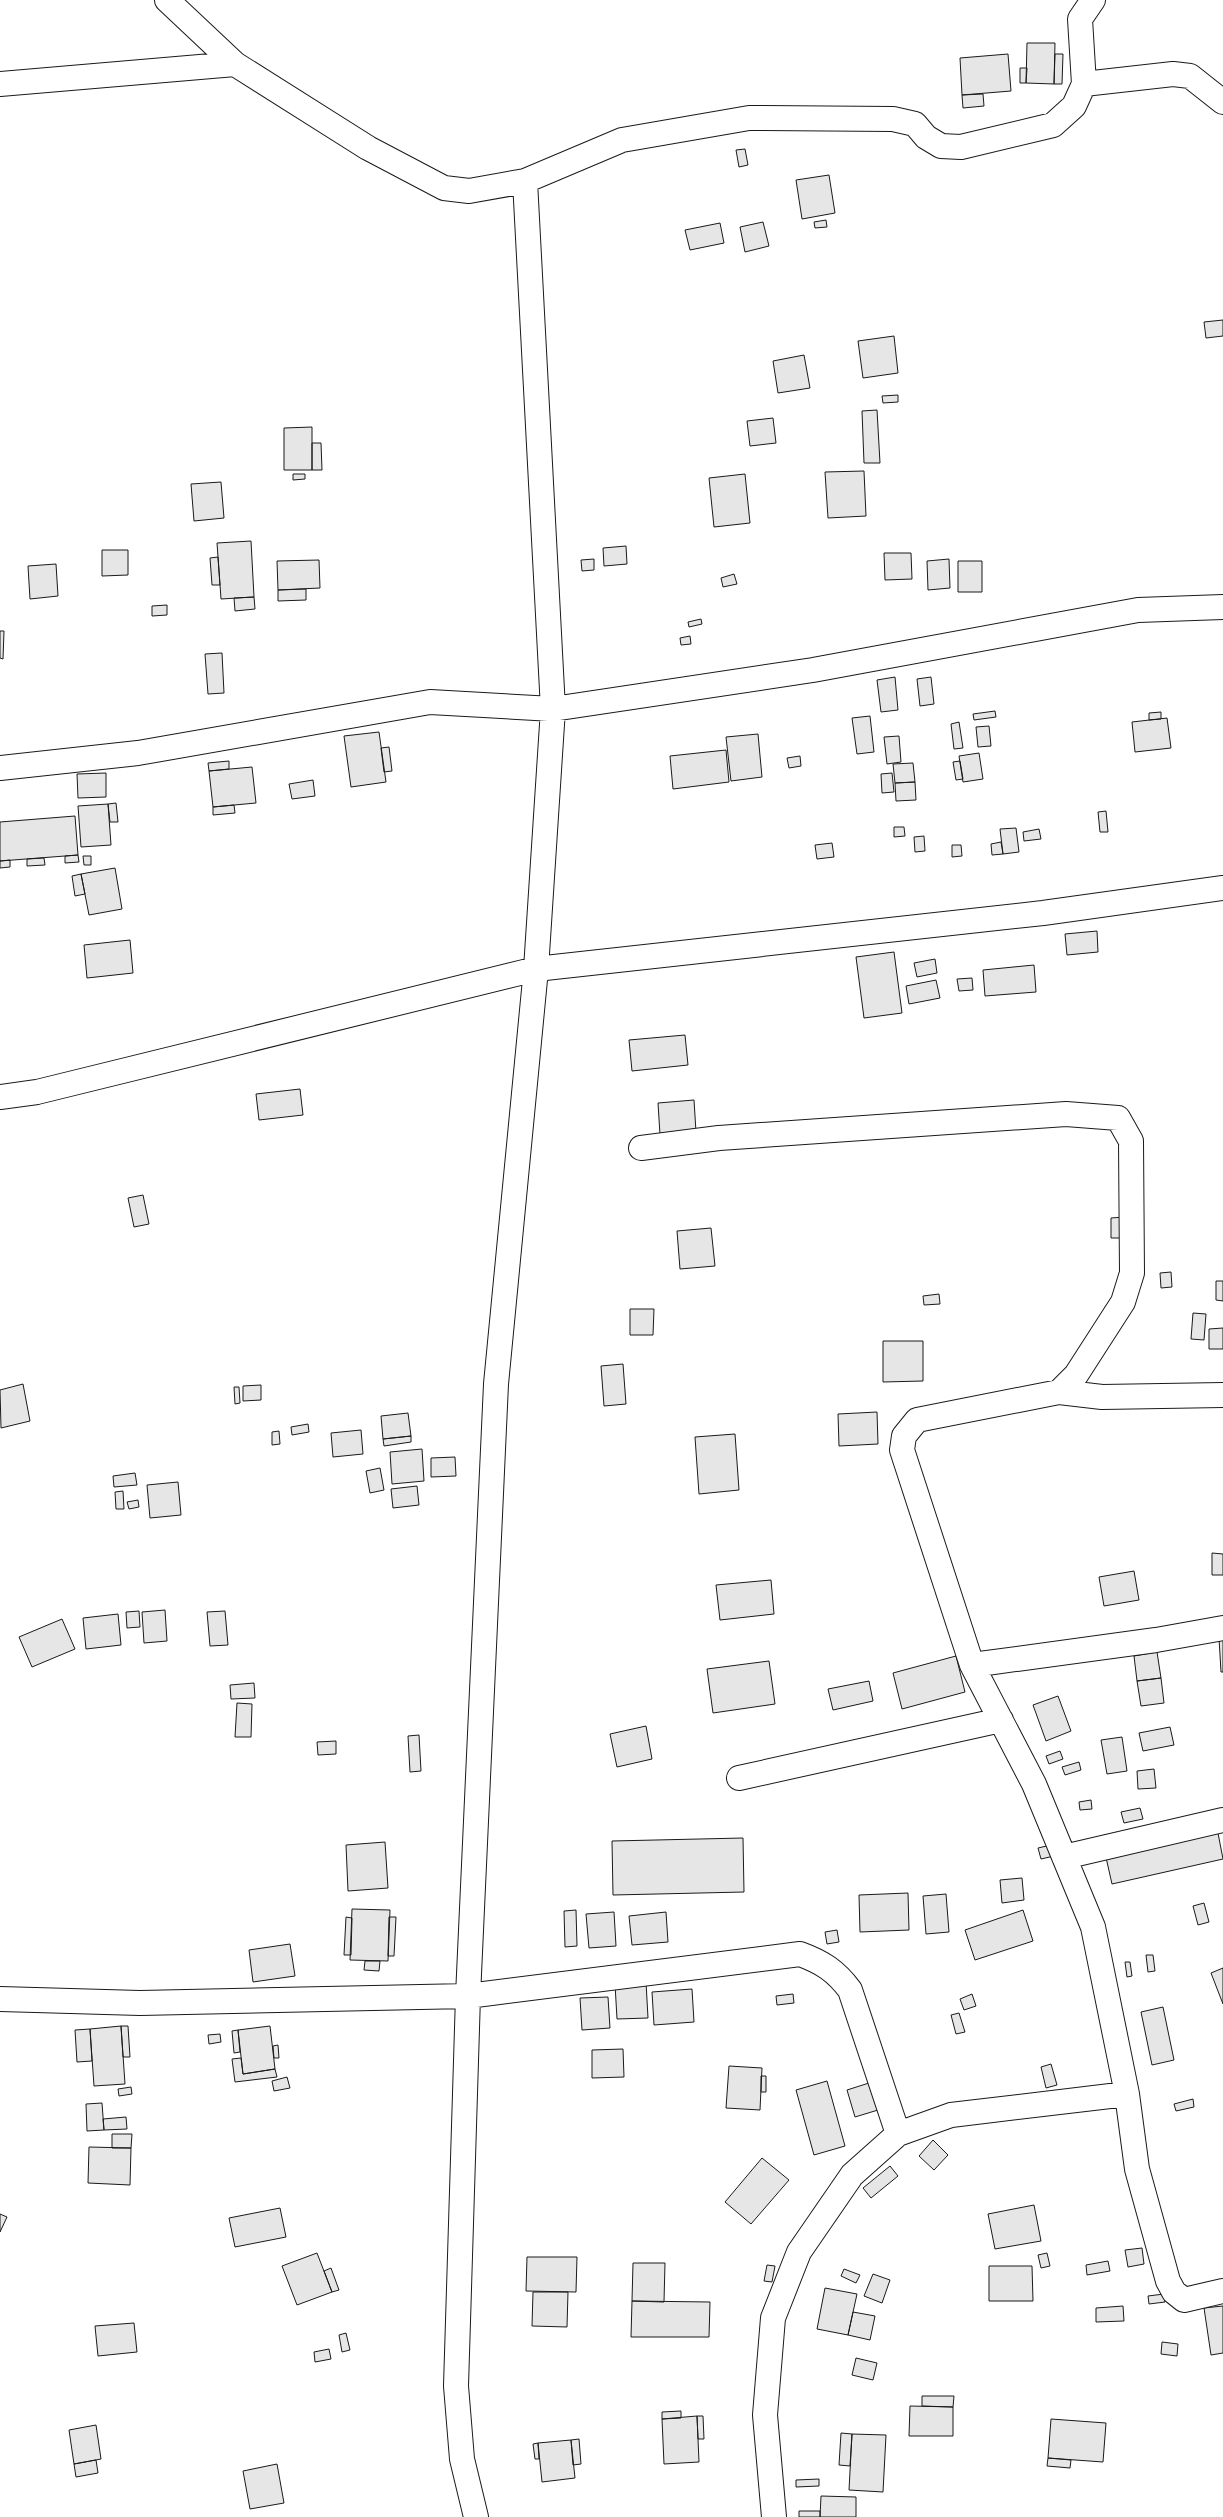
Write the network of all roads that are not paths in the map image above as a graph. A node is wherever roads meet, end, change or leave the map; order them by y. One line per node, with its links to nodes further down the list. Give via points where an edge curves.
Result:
1 (166, 0): 3 (street)
2 (1093, 0): 5 (street, via 1080,19)
3 (235, 64): 4 (street); 7 (street, via 368,148 444,188 469,191)
4 (0, 84)
5 (1084, 84): 6 (street, via 1173,74 1190,76); 7 (street, via 1074,106 1053,125 961,147 941,146 926,137 915,124 893,119 749,118 622,140)
6 (1223, 102)
7 (525, 182): 9 (street)
8 (1223, 607): 9 (street, via 1138,610 813,670)
9 (553, 708): 10 (street, via 430,702 138,752); 12 (street)
10 (0, 768)
11 (1223, 888): 12 (street, via 1043,913)
12 (536, 969): 13 (street, via 36,1092); 23 (street, via 496,1384)
13 (0, 1097)
14 (641, 1148): 15 (street, via 719,1138 1066,1114 1118,1118 1131,1141 1132,1273 1123,1302 1076,1375)
15 (1059, 1392): 16 (street, via 1102,1397); 18 (street, via 917,1420 904,1436 902,1450)
16 (1223, 1395)
17 (1223, 1628): 18 (street)
18 (972, 1665): 19 (street)
19 (1001, 1720): 20 (street); 22 (street, via 1034,1784)
20 (739, 1778)
21 (1223, 1820): 22 (street)
22 (1064, 1857): 25 (street, via 1092,1927)
23 (468, 1996): 24 (street, via 140,2003); 26 (street, via 800,1954 822,1962 850,1990); 28 (street, via 456,2386 462,2459)
24 (0, 1999)
25 (1127, 2094): 26 (street, via 952,2115); 27 (street, via 1137,2169 1168,2281 1184,2300)
26 (898, 2134): 29 (street, via 852,2175 804,2244 772,2318 765,2415)
27 (1223, 2291)
28 (476, 2517)
29 (774, 2517)

